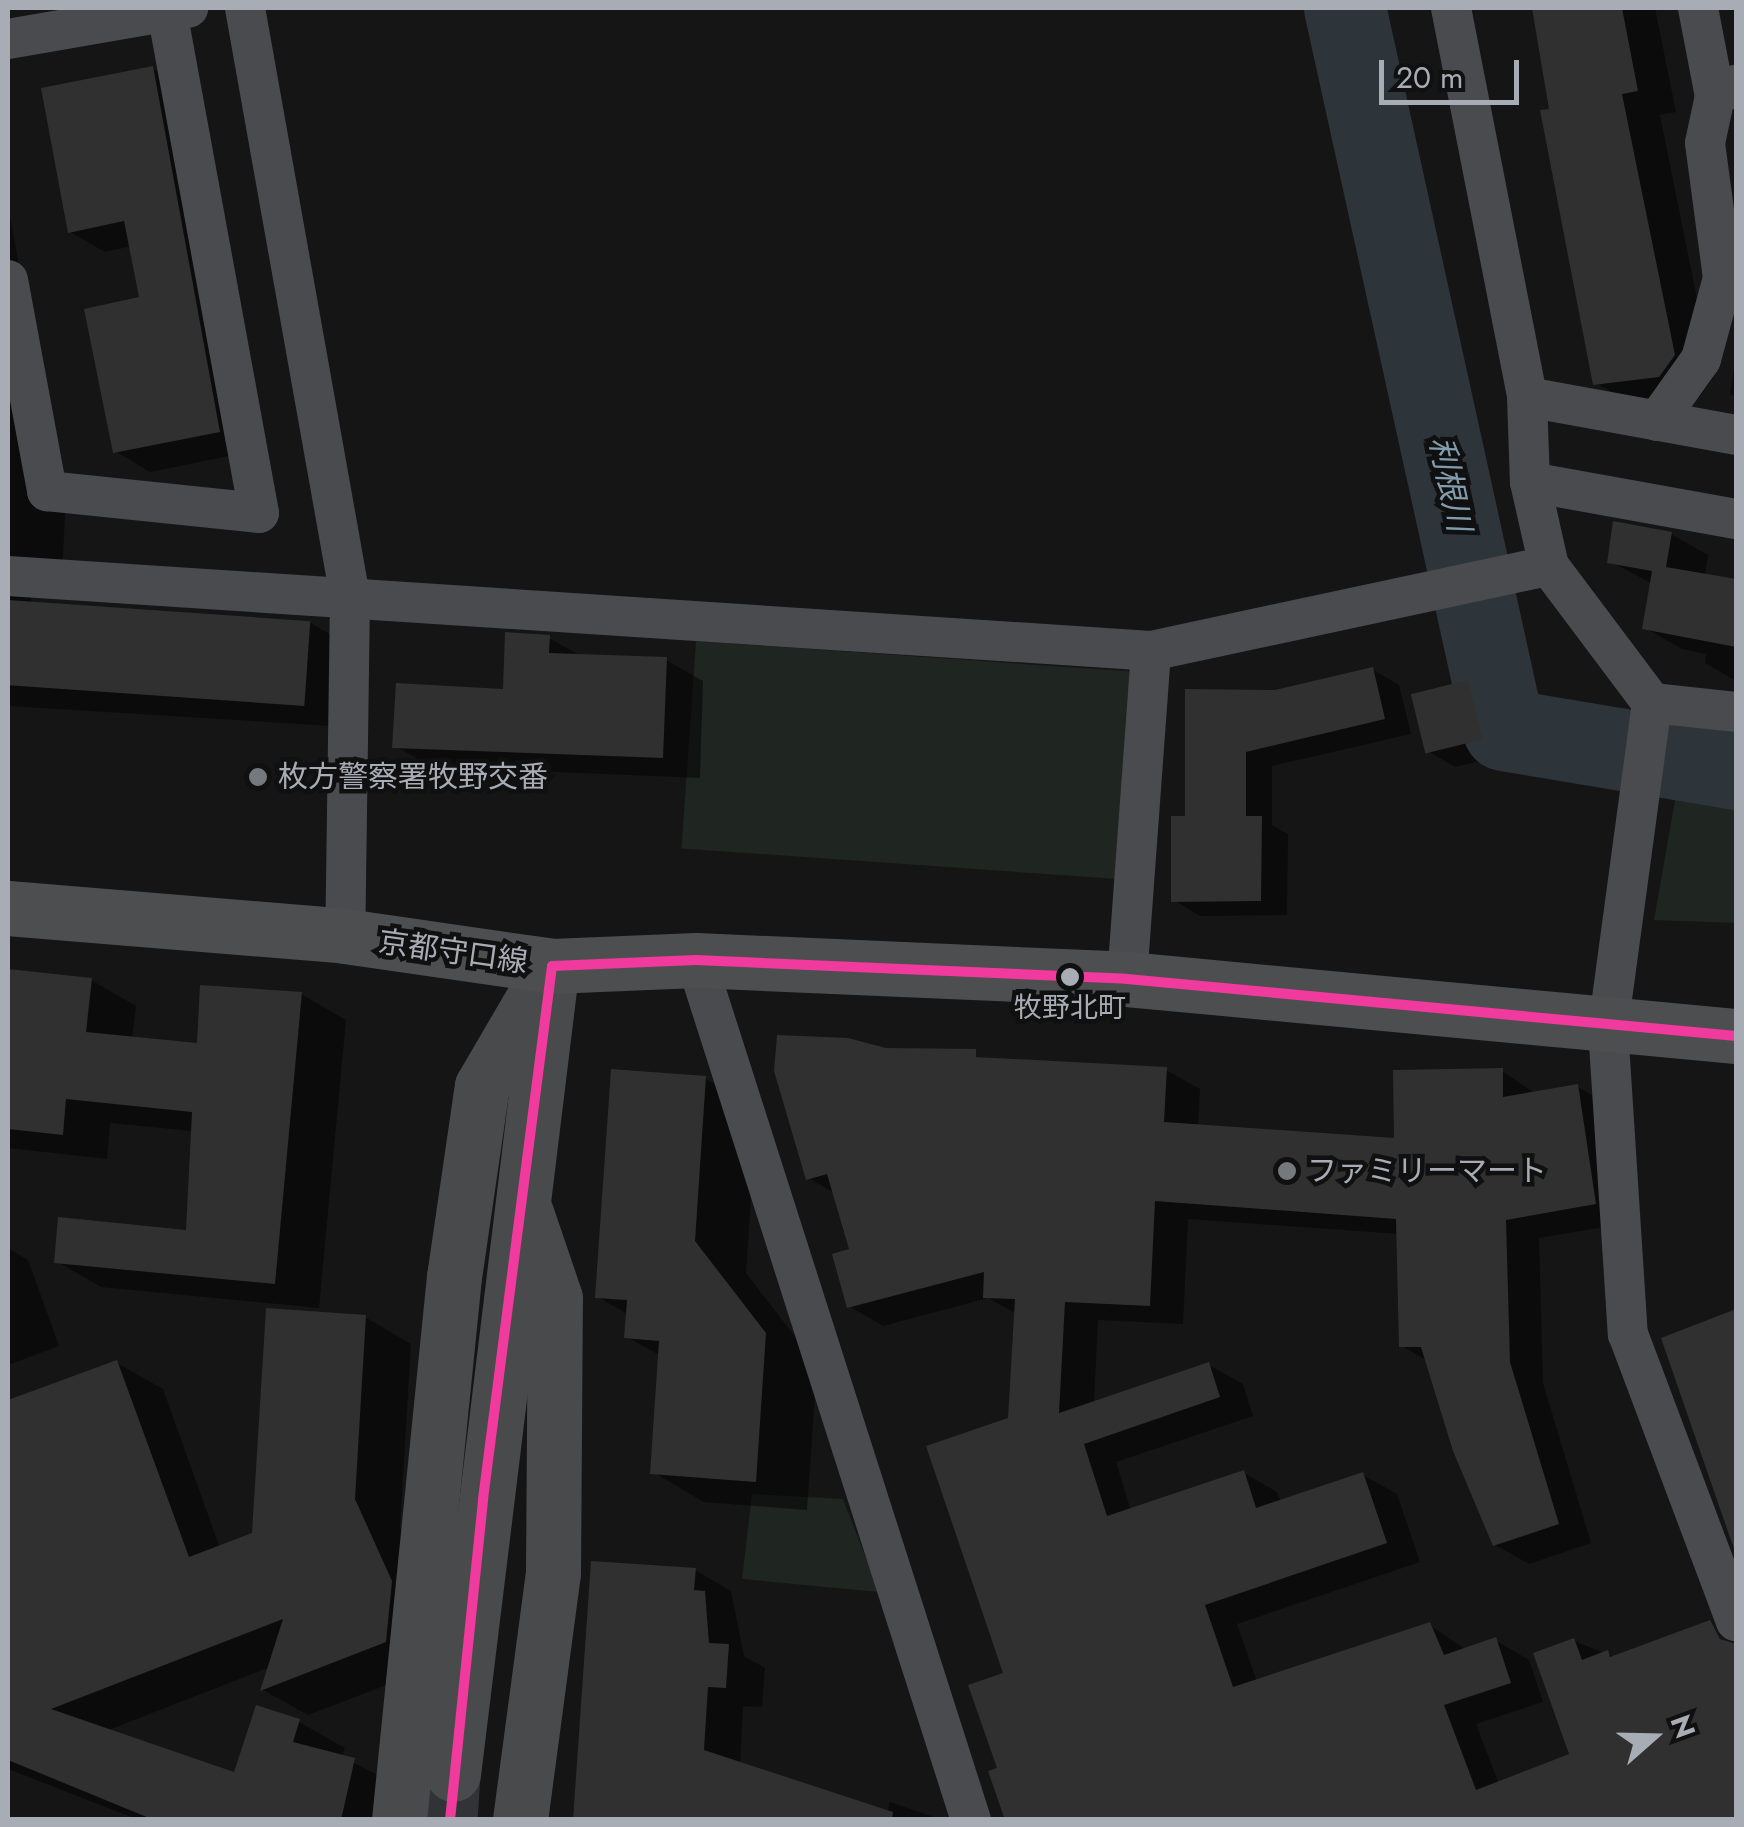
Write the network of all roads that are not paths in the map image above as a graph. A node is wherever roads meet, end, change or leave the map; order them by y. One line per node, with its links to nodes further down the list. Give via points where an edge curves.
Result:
1 (245, 8): 15 (street)
2 (1450, 8): 8 (street)
3 (1698, 8): 6 (street)
4 (177, 9): 5 (street); 7 (street, via 259,513 47,490)
5 (8, 39)
6 (1726, 91): 9 (street, via 1705,143 1723,278 1700,359)
7 (8, 280)
8 (1527, 397): 9 (street); 11 (street)
9 (1657, 421): 10 (street)
10 (1736, 435)
11 (1530, 482): 12 (street); 13 (street)
12 (1736, 518)
13 (1548, 566): 16 (street); 18 (street)
14 (8, 576): 15 (street)
15 (350, 597): 16 (street); 20 (street)
16 (1150, 651): 23 (street)
17 (1736, 712): 18 (street)
18 (1650, 714): 24 (street)
19 (8, 908): 20 (main road, 京都守口線)
20 (345, 936): 22 (main road, 京都守口線)
21 (696, 960): 22 (main road, 京都守口線); 23 (main road, 京都守口線); 31 (street)
22 (552, 966): 26 (street); 29 (street, via 482,1086 454,1277)
23 (1127, 979): 24 (main road, 京都守口線)
24 (1608, 1028): 25 (main road, 京都守口線); 27 (street, via 1628,1334)
25 (1736, 1036)
26 (522, 1201): 28 (street); 30 (street, via 555,1298 555,1318 552,1574)
27 (1736, 1622)
28 (453, 1774)
29 (400, 1820)
30 (520, 1820)
31 (971, 1820)

